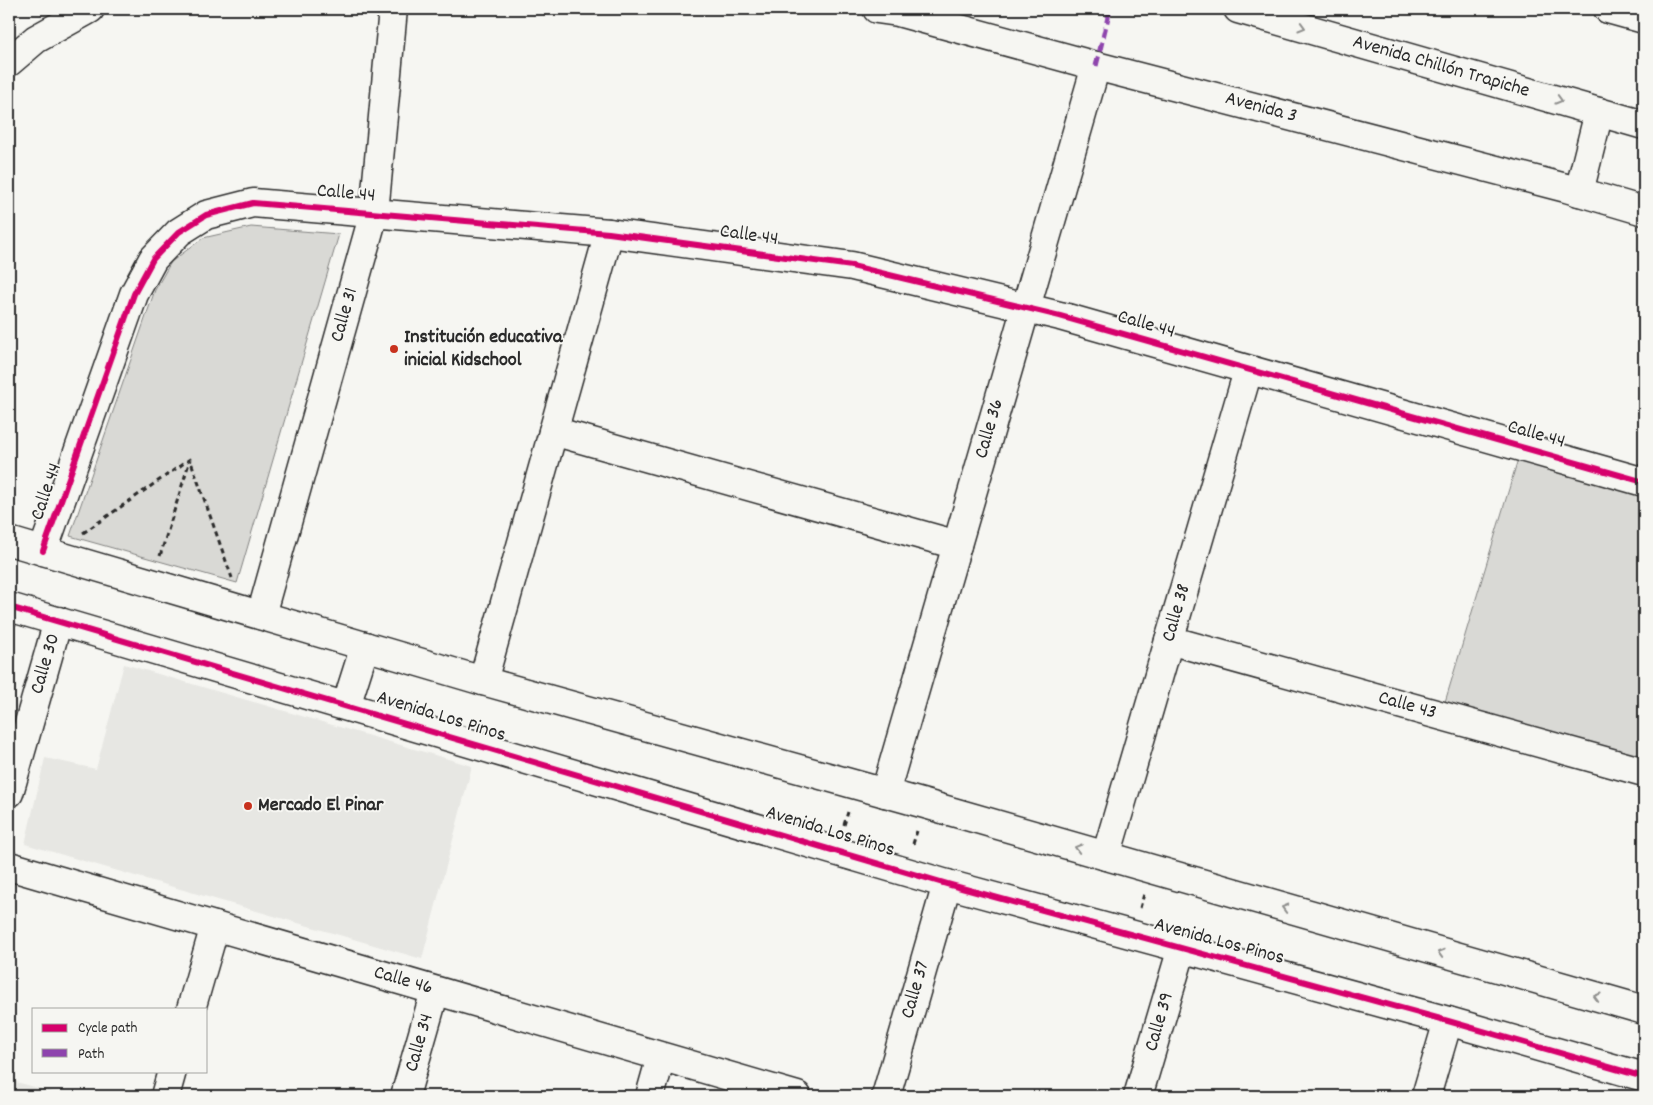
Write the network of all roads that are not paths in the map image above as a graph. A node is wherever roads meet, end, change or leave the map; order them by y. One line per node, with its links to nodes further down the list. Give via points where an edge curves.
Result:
1 (90, 9): 7 (street, via 36,38)
2 (393, 9): 13 (street, Calle 31)
3 (877, 9): 8 (street, Avenida 3)
4 (1238, 9): 9 (street, Avenida Chillón Trapiche, one-way to 9)
5 (1608, 9): 6 (street)
6 (1644, 19)
7 (9, 62)
8 (1096, 66): 11 (street, Avenida 3); 15 (street, Calle 36)
9 (1599, 112): 10 (street, Avenida Chillón Trapiche); 11 (street)
10 (1644, 124)
11 (1579, 192): 12 (street, Avenida 3)
12 (1644, 211)
13 (374, 213): 14 (street, Calle 44); 21 (street, Calle 44, via 253,203 206,215 179,232 153,259 134,294); 23 (street, Calle 31)
14 (609, 233): 15 (street, Calle 44, via 852,266); 17 (street)
15 (1026, 308): 16 (street, Calle 44); 20 (street, Calle 36)
16 (1248, 371): 18 (street, Calle 44); 25 (street, Calle 38)
17 (553, 432): 20 (street); 27 (street)
18 (1644, 482)
19 (9, 541): 21 (street)
20 (957, 545): 31 (street, Calle 36)
21 (43, 551): 23 (street)
22 (9, 607): 24 (street, Avenida Los Pinos)
23 (261, 615): 26 (street)
24 (58, 621): 28 (street, Avenida Los Pinos); 30 (street, Calle 30)
25 (1169, 640): 29 (street, Calle 43); 32 (street, Calle 38)
26 (365, 646): 27 (street); 28 (street)
27 (483, 681): 31 (street)
28 (346, 706): 34 (street, Avenida Los Pinos)
29 (1644, 772)
30 (9, 793)
31 (885, 793): 32 (street, one-way to 31)
32 (1106, 856): 39 (street, one-way to 32)
33 (9, 866): 35 (street, Calle 46)
34 (947, 884): 36 (street, Avenida Los Pinos); 48 (street, Calle 37)
35 (215, 926): 37 (street, Calle 46); 38 (street)
36 (1182, 948): 40 (street, Avenida Los Pinos); 49 (street, Calle 39)
37 (435, 990): 41 (street, Calle 46); 45 (street, Calle 34)
38 (191, 1008)
39 (1644, 1010)
40 (1448, 1021): 43 (street, Avenida Los Pinos); 50 (street)
41 (661, 1057): 46 (street); 47 (street, Calle 46)
42 (172, 1072): 44 (street)
43 (1644, 1078)
44 (165, 1096)
45 (405, 1096)
46 (650, 1096)
47 (797, 1096)
48 (886, 1096)
49 (1138, 1096)
50 (1426, 1096)

